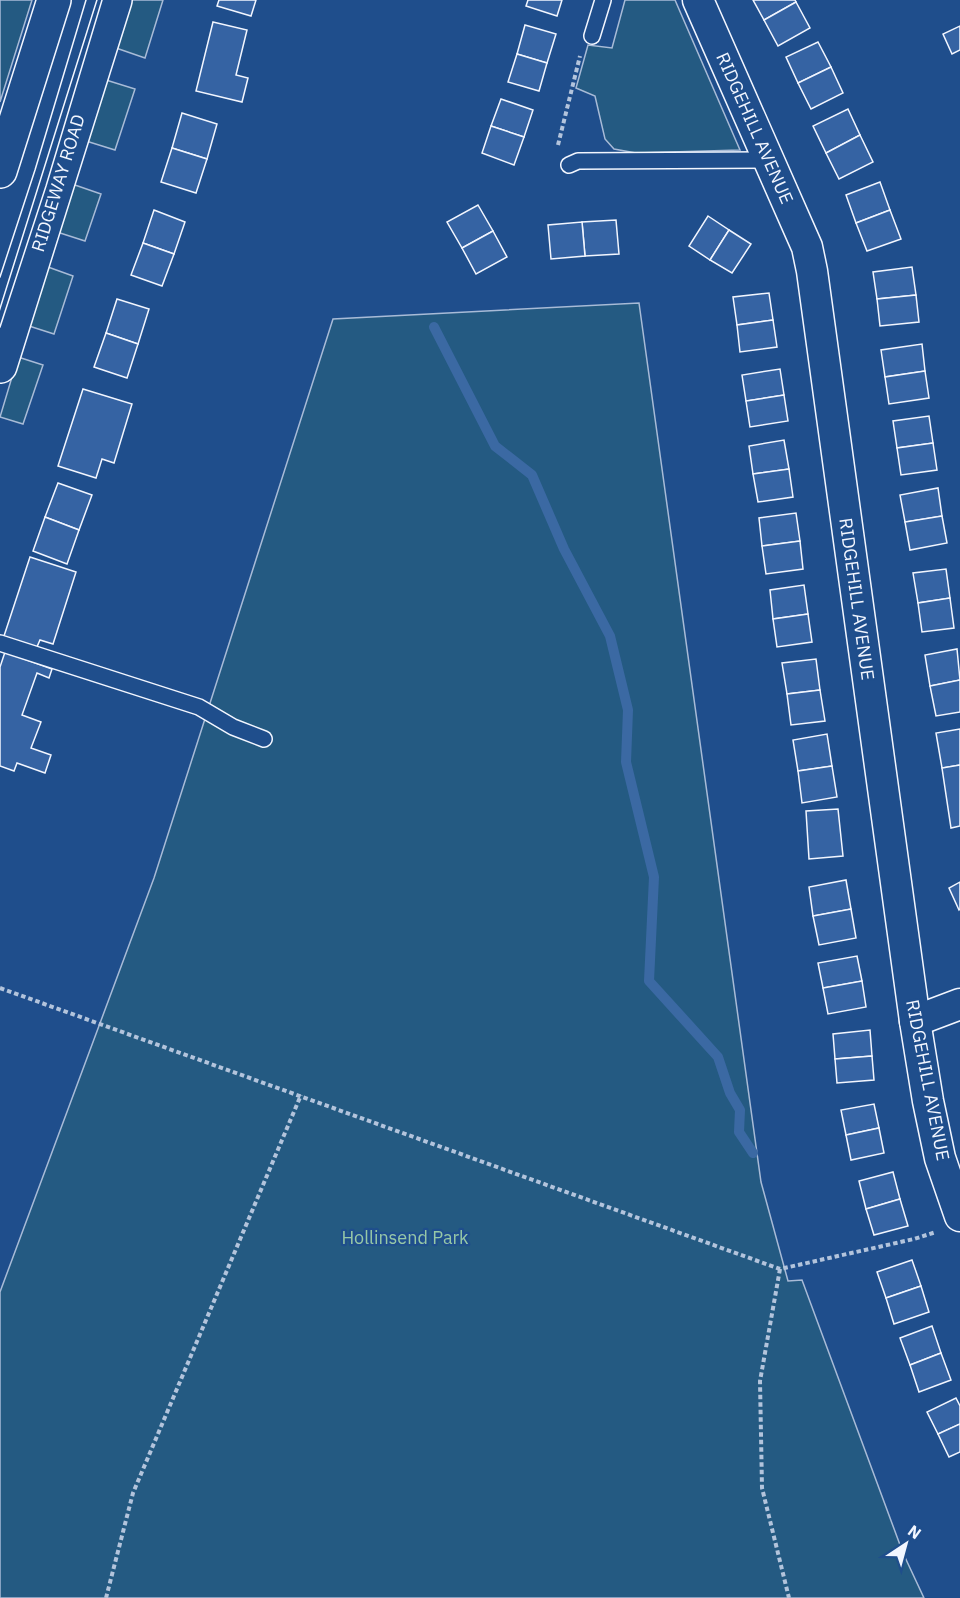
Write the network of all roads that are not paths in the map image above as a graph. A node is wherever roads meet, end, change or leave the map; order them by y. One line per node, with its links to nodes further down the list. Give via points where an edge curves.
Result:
1 (54, 0): 8 (highway)
2 (114, 0): 9 (highway, RIDGEWAY ROAD)
3 (603, 0): 5 (lane)
4 (698, 0): 6 (street, RIDGEHILL AVENUE)
5 (592, 36)
6 (769, 160): 7 (lane, via 578,161); 13 (street, RIDGEHILL AVENUE, via 807,247 812,271)
7 (569, 165)
8 (0, 171)
9 (0, 366)
10 (0, 643): 11 (lane, via 199,707)
11 (264, 739)
12 (960, 1004): 13 (street)
13 (915, 1021): 14 (street, RIDGEHILL AVENUE)
14 (951, 1223)

